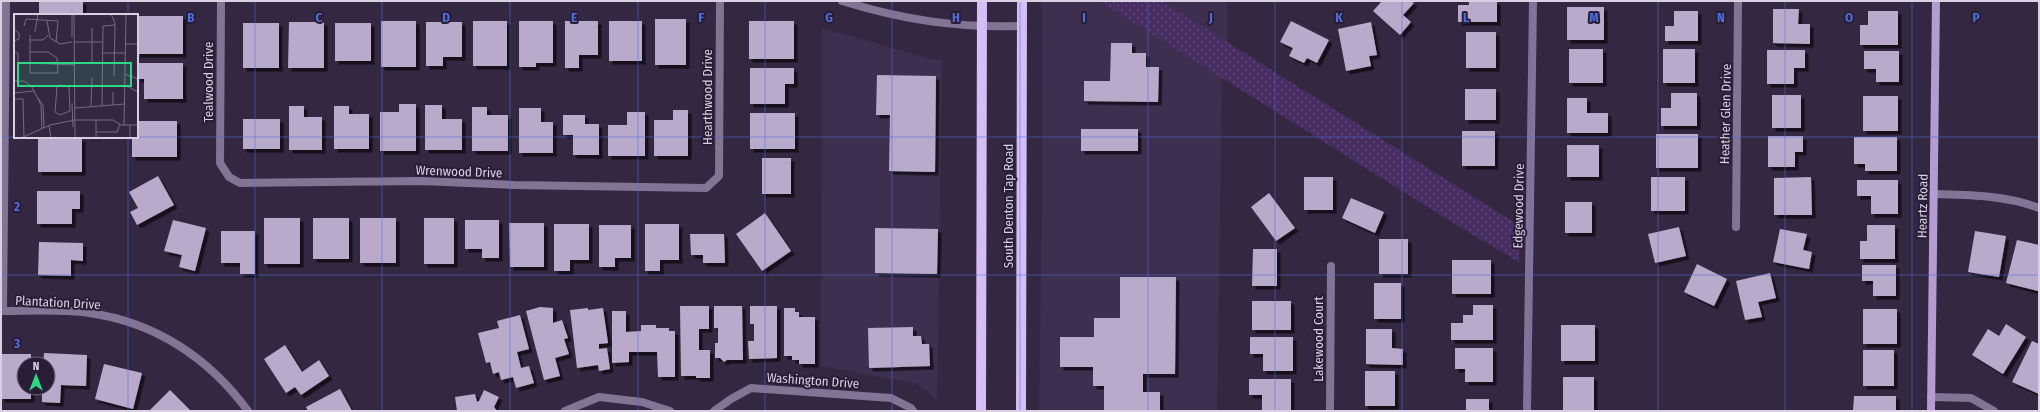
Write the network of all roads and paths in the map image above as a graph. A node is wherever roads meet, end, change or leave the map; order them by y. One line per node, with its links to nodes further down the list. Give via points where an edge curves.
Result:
1 (221, 1): 12 (street, Tealwood Drive)
2 (720, 1): 13 (street, Hearthwood Drive, via 719,176)
3 (842, 1): 11 (street, via 918,21)
4 (982, 1): 11 (main road, South Denton Tap Road)
5 (1022, 1): 10 (main road, South Denton Tap Road)
6 (1533, 1): 28 (street, Edgewood Drive)
7 (1738, 1): 16 (street, Heather Glen Drive)
8 (1936, 1): 14 (street, Heartz Road)
9 (5, 2): 18 (street)
10 (1021, 26): 11 (street); 26 (main road, South Denton Tap Road)
11 (982, 27): 25 (main road, South Denton Tap Road)
12 (220, 163): 13 (street, Wrenwood Drive, via 228,177 240,183 421,181)
13 (706, 188)
14 (1934, 194): 15 (street, via 1985,197 2027,203); 19 (street, Heartz Road)
15 (2039, 208)
16 (1736, 227)
17 (1331, 266): 27 (street, Lakewood Court)
18 (2, 311): 21 (street, Plantation Drive, via 88,313 116,318 157,332 180,345 209,368 231,388)
19 (1931, 397): 29 (street, Heartz Road); 30 (street, via 1971,398)
20 (714, 410): 24 (street, Washington Drive, via 751,388 891,398)
21 (248, 411)
22 (565, 411): 23 (street, via 599,397 642,402)
23 (670, 411)
24 (913, 411)
25 (981, 411)
26 (1021, 411)
27 (1330, 411)
28 (1527, 411)
29 (1931, 411)
30 (1994, 411)

